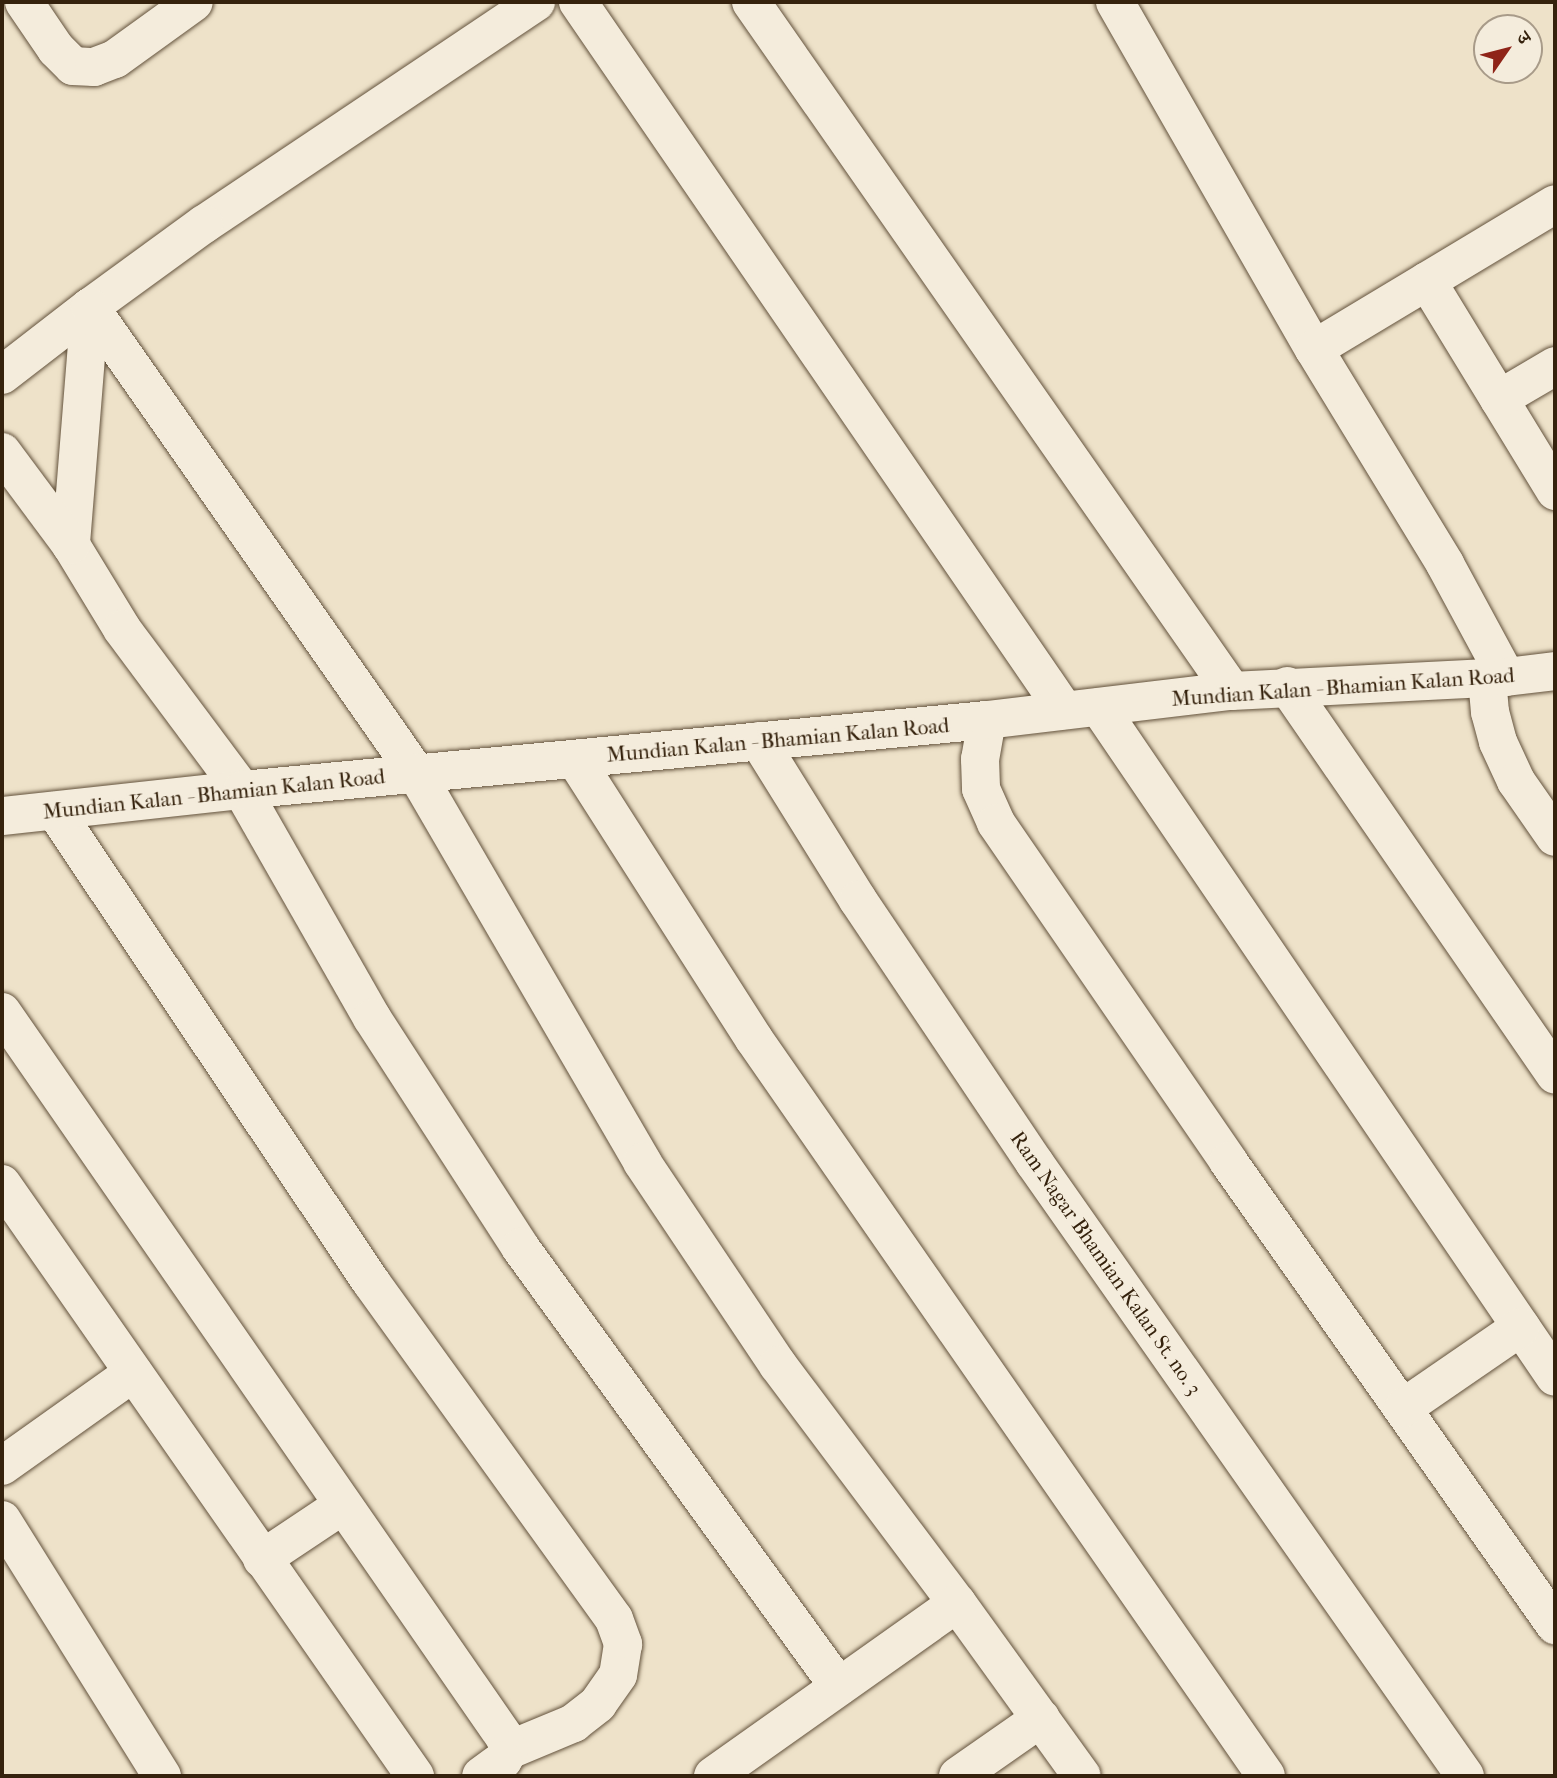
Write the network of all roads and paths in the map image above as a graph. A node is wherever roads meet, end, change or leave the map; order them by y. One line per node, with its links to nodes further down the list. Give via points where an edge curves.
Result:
1 (24, 2): 2 (street, via 73,66 94,68 115,59)
2 (194, 2)
3 (536, 2): 9 (street, via 204,224)
4 (578, 2): 21 (street)
5 (751, 2): 20 (street)
6 (1115, 2): 10 (street)
7 (1555, 204): 8 (street)
8 (1427, 281): 10 (street); 13 (street)
9 (90, 307): 12 (street); 16 (street); 25 (street)
10 (1314, 349): 18 (street, via 1445,564)
11 (1555, 366): 13 (street)
12 (2, 375)
13 (1499, 399): 15 (street)
14 (2, 452): 16 (street)
15 (1555, 491)
16 (71, 545): 26 (street, via 122,629)
17 (1555, 671): 18 (street, Mundian Kalan - Bhamian Kalan Road)
18 (1496, 677): 19 (street, Mundian Kalan - Bhamian Kalan Road); 29 (street, via 1490,712 1498,742 1516,780)
19 (1287, 686): 20 (street, Mundian Kalan - Bhamian Kalan Road); 31 (street)
20 (1232, 691): 21 (street, Mundian Kalan - Bhamian Kalan Road)
21 (1081, 709): 22 (street, Mundian Kalan - Bhamian Kalan Road); 33 (street)
22 (986, 720): 23 (street, Mundian Kalan - Bhamian Kalan Road); 36 (street, via 981,789 996,823)
23 (759, 741): 24 (street, Mundian Kalan - Bhamian Kalan Road); 53 (street, Ram Nagar Bhamian Kalan St. no. 3, via 858,900 1034,1162)
24 (575, 759): 25 (street, Mundian Kalan - Bhamian Kalan Road); 52 (street, via 754,1039)
25 (416, 773): 26 (street, Mundian Kalan - Bhamian Kalan Road); 41 (street, via 642,1162 778,1365)
26 (242, 790): 27 (street, Mundian Kalan - Bhamian Kalan Road); 43 (street, via 372,1018 520,1247)
27 (55, 811): 28 (street, Mundian Kalan - Bhamian Kalan Road); 45 (street, via 371,1282 614,1619 623,1644 618,1675 598,1704 574,1723)
28 (2, 816)
29 (1555, 837)
30 (2, 1012): 38 (street)
31 (1555, 1074)
32 (2, 1184): 34 (street)
33 (1521, 1327): 35 (street); 36 (street)
34 (133, 1373): 37 (street); 40 (street)
35 (1555, 1377)
36 (1403, 1408): 42 (street)
37 (2, 1466)
38 (343, 1504): 40 (street); 45 (street)
39 (2, 1520): 46 (street)
40 (262, 1559): 47 (street)
41 (957, 1602): 43 (street); 44 (street)
42 (1555, 1625)
43 (839, 1687): 49 (street)
44 (1041, 1718): 50 (street); 51 (street)
45 (509, 1750): 48 (street)
46 (162, 1776)
47 (415, 1776)
48 (481, 1776)
49 (713, 1776)
50 (958, 1776)
51 (1082, 1776)
52 (1266, 1776)
53 (1465, 1776)

